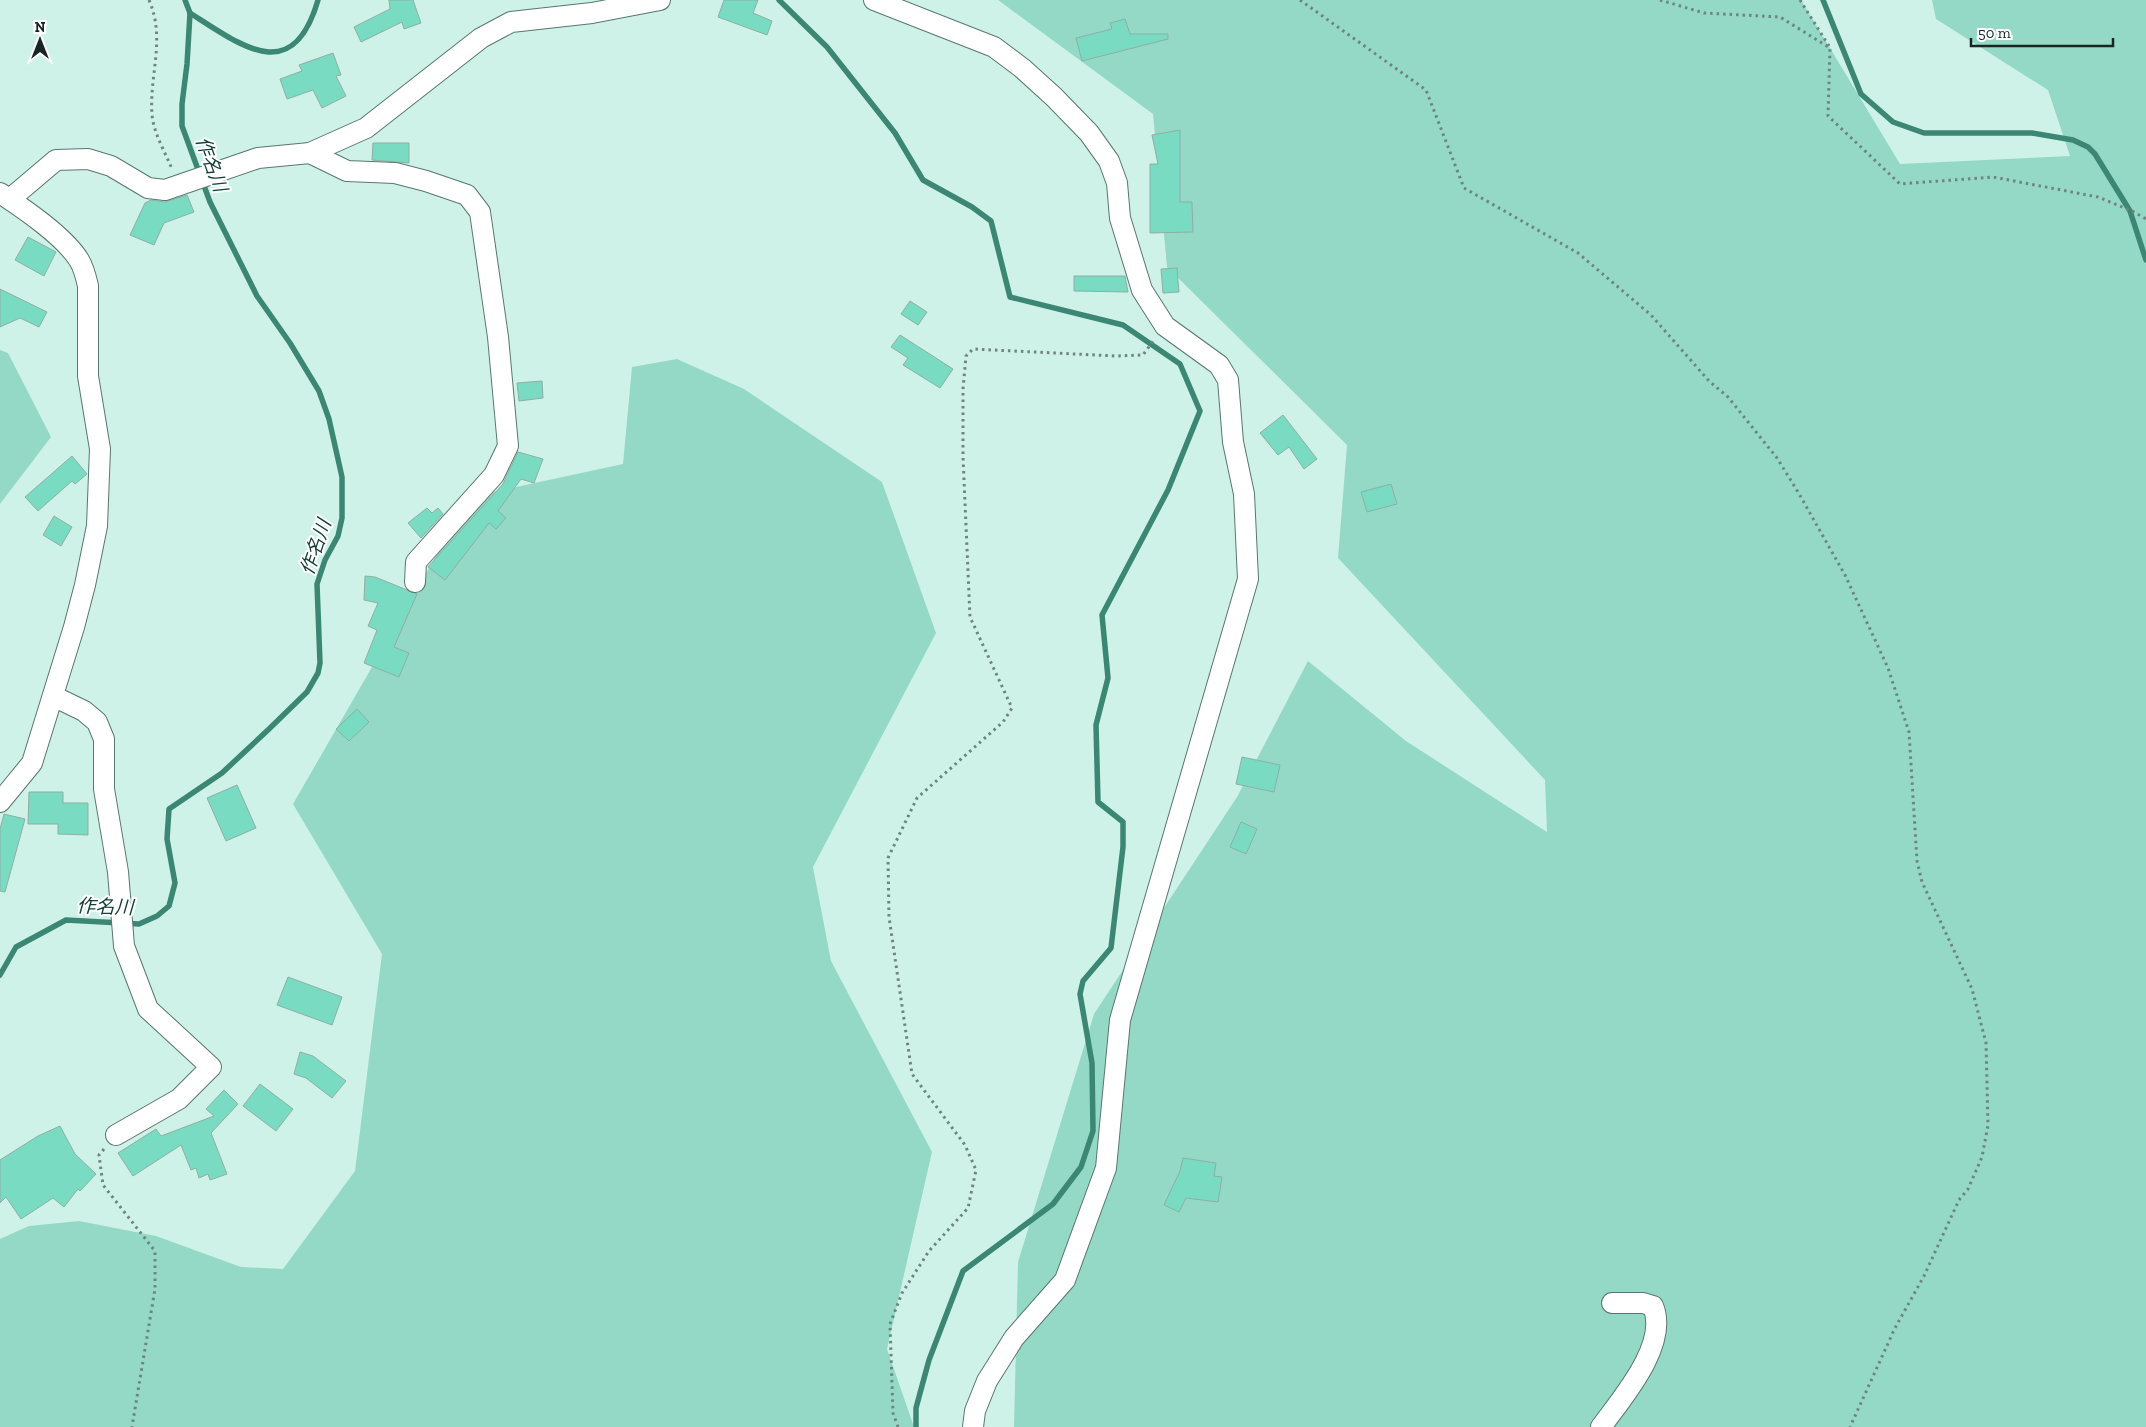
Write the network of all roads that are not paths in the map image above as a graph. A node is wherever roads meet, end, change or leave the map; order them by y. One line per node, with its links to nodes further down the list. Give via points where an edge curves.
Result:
1 (660, 0): 3 (street, via 510,22 481,38 366,128)
2 (874, 0): 10 (street, via 994,47 1022,68 1089,133 1109,161 1117,183 1120,218 1142,290 1165,326 1219,365 1228,380 1233,442 1244,494 1248,579 1120,1020 1106,1168 1065,1280 1014,1338 987,1381 975,1411)
3 (310, 153): 4 (street, via 258,158 165,190 148,188 111,166 88,159 56,160); 5 (street, via 347,171 395,173 426,181 466,196 480,212 498,337 508,446 494,475 416,562)
4 (5, 196): 6 (street, via 75,254 85,271 88,286 88,376 100,449 97,526 85,585)
5 (415, 582)
6 (53, 696): 7 (street, via 32,763); 8 (street, via 84,711 97,722 104,739 104,789 118,872 124,946 148,1009 211,1066 179,1099)
7 (0, 802)
8 (116, 1135)
9 (1612, 1303): 11 (street, via 1653,1306 1658,1318 1654,1343 1629,1389)
10 (974, 1427)
11 (1601, 1427)

